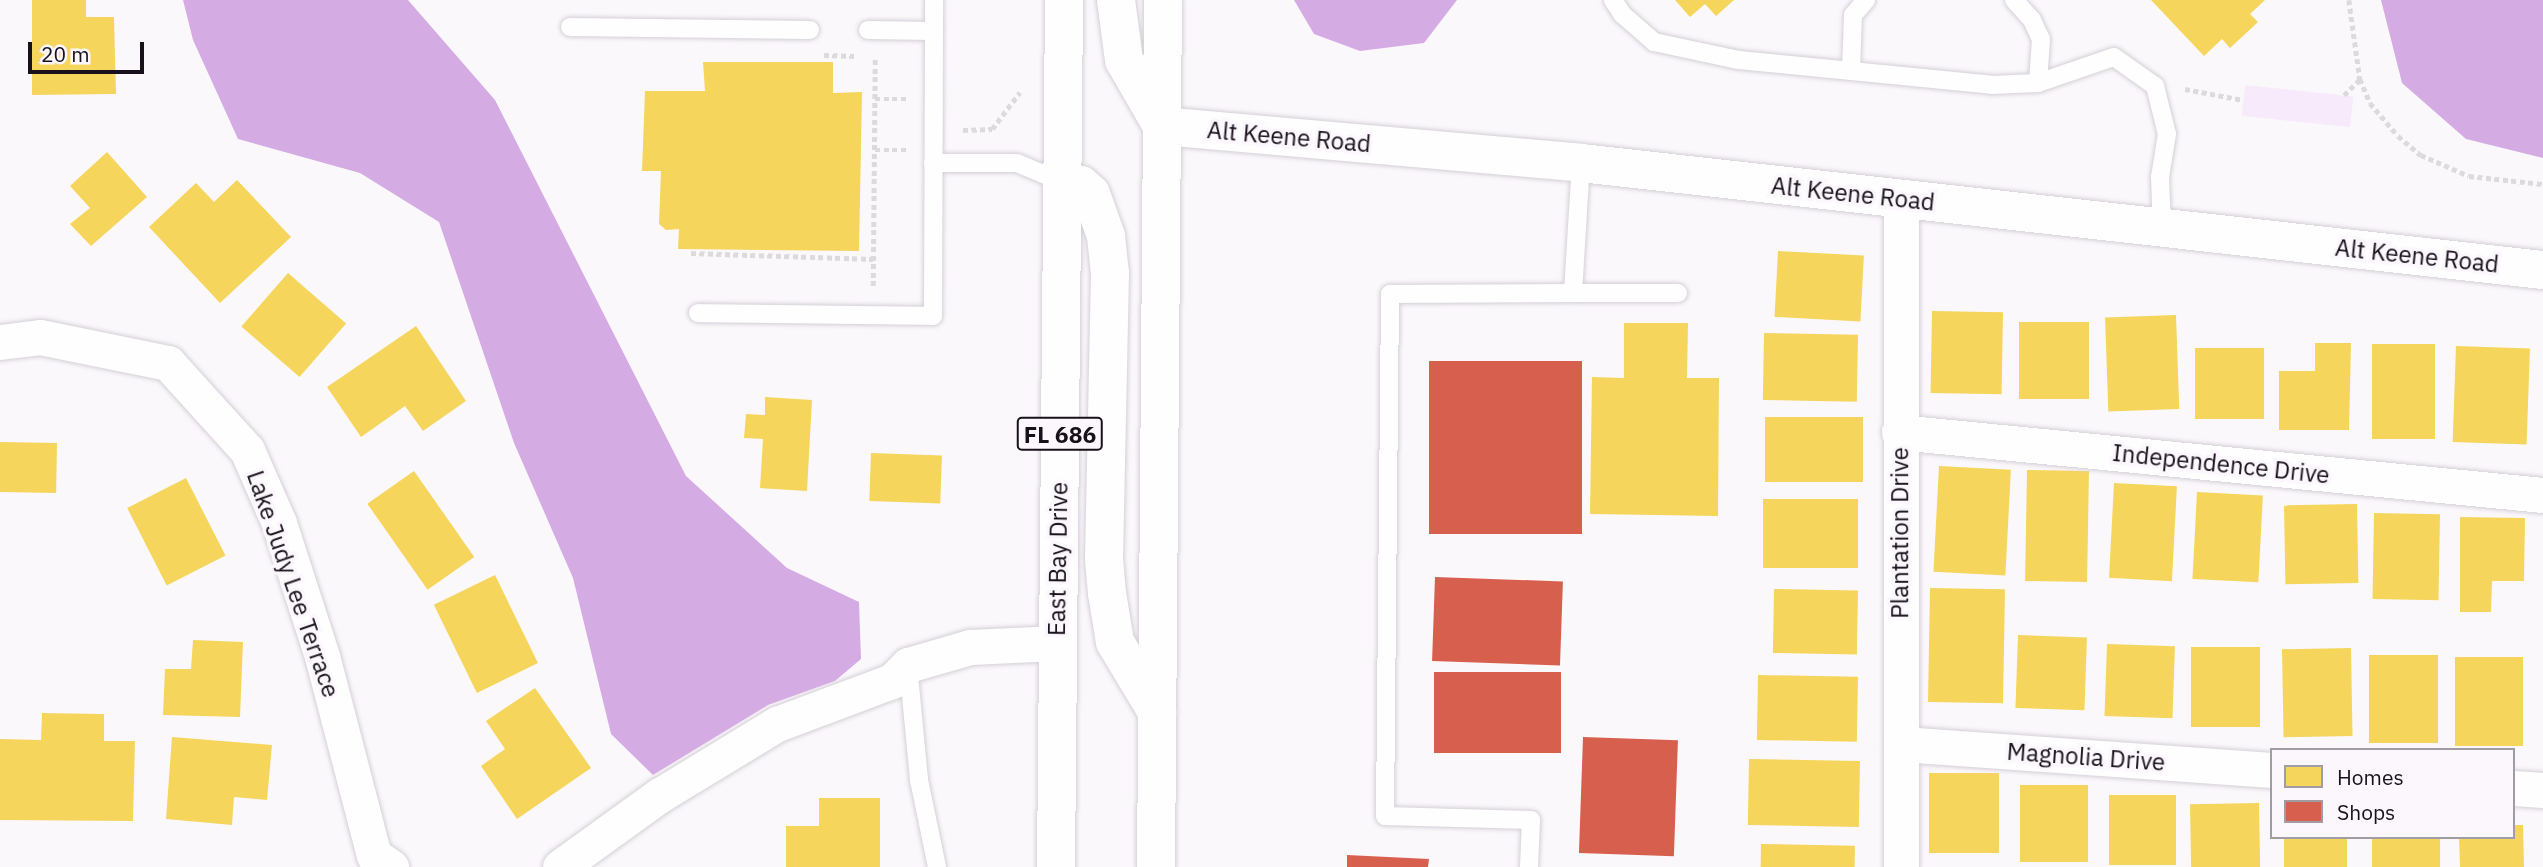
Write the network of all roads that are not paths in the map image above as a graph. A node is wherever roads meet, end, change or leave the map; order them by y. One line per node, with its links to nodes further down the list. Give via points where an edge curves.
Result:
1 (934, 0): 11 (lane)
2 (1063, 0): 17 (main road, East Bay Drive / FL 686)
3 (1116, 0): 14 (main road, via 1124,60)
4 (1163, 0): 14 (main road)
5 (1612, 0): 12 (lane, via 1654,42 1739,60)
6 (1866, 0): 12 (lane, via 1853,15)
7 (2014, 0): 13 (lane, via 2041,39)
8 (570, 27): 9 (lane)
9 (810, 30)
10 (868, 30): 11 (lane)
11 (934, 31): 15 (lane)
12 (1852, 70): 13 (lane, via 1992,85)
13 (2038, 83): 19 (lane, via 2114,57 2155,86 2167,134 2160,177)
14 (1163, 126): 16 (main road, Alt Keene Road); 29 (main road)
15 (933, 163): 17 (lane, via 1017,163); 23 (lane, via 933,316)
16 (1581, 163): 18 (main road, Alt Keene Road); 21 (lane)
17 (1062, 182): 27 (main road, East Bay Drive / FL 686); 29 (main road, via 1081,185 1091,194 1107,236 1107,593 1115,642)
18 (1901, 200): 19 (main road, Alt Keene Road); 25 (street, Plantation Drive)
19 (2162, 228): 20 (main road, Alt Keene Road)
20 (2543, 270)
21 (1573, 293): 22 (lane); 39 (lane, via 1390,294 1385,816 1531,820)
22 (1678, 293)
23 (698, 313)
24 (0, 342): 34 (street, Lake Judy Lee Terrace, via 40,337 168,363 247,450 279,523 322,656 373,855)
25 (1899, 432): 26 (street, Independence Drive); 30 (street, Plantation Drive)
26 (2543, 495)
27 (1057, 643): 28 (street, via 970,647); 37 (main road, East Bay Drive / FL 686)
28 (908, 665): 35 (street, via 892,681 777,724 660,795); 36 (lane, via 919,780)
29 (1157, 712): 38 (main road)
30 (1901, 744): 31 (street, Magnolia Drive); 40 (street, Plantation Drive)
31 (2270, 771)
32 (2515, 788): 33 (street)
33 (2543, 790)
34 (391, 867)
35 (560, 867)
36 (937, 867)
37 (1056, 867)
38 (1156, 867)
39 (1529, 867)
40 (1901, 867)

